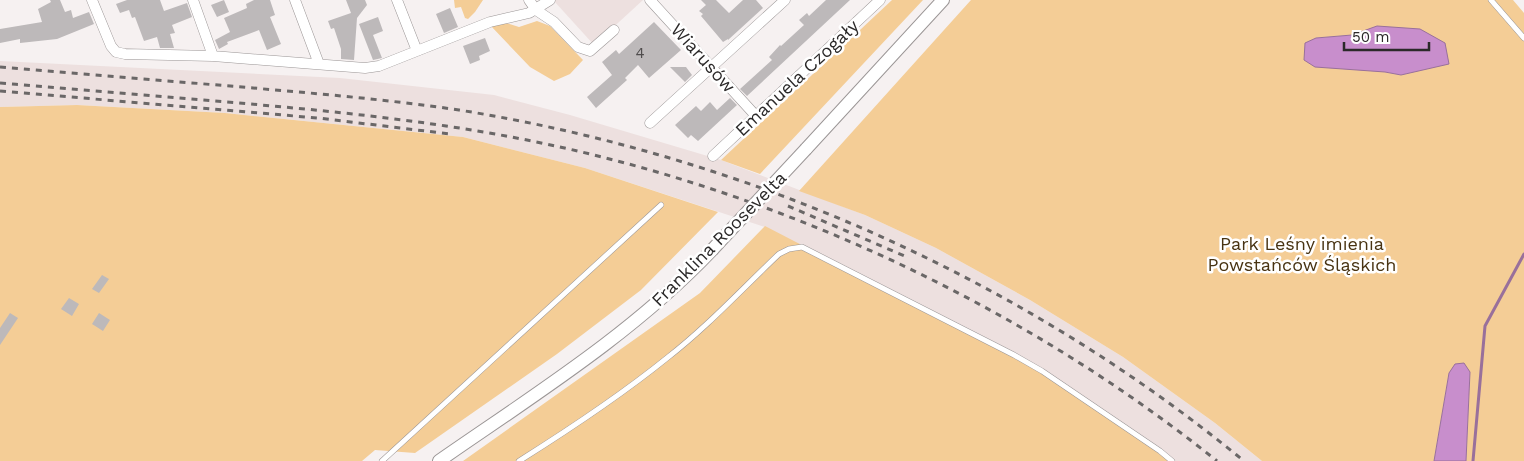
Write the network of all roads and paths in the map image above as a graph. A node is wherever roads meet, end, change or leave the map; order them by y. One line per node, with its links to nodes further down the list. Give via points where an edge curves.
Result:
1 (92, 0): 16 (street, via 116,52)
2 (193, 0): 16 (street)
3 (294, 0): 17 (street)
4 (397, 0): 15 (street)
5 (529, 0): 12 (street)
6 (550, 0): 12 (street)
7 (650, 0): 18 (street, Wiarusów)
8 (785, 0): 18 (street)
9 (880, 0): 19 (street, Emanuela Czogały)
10 (943, 0): 24 (street, Franklina Roosevelta, bridge, via 712,250 643,316)
11 (1491, 0): 14 (lane)
12 (536, 10): 13 (street, via 584,50 590,51); 15 (street, via 490,22)
13 (614, 30)
14 (1524, 38)
15 (416, 51): 17 (street, via 372,68)
16 (213, 56): 17 (street)
17 (318, 64)
18 (712, 68): 19 (street, Wiarusów); 20 (street)
19 (756, 116): 21 (street, Emanuela Czogały)
20 (650, 124)
21 (713, 156)
22 (660, 205): 23 (lane)
23 (382, 461)
24 (439, 461)
25 (520, 461): 26 (lane, via 668,358 779,254 802,247 1014,355)
26 (1172, 461)

